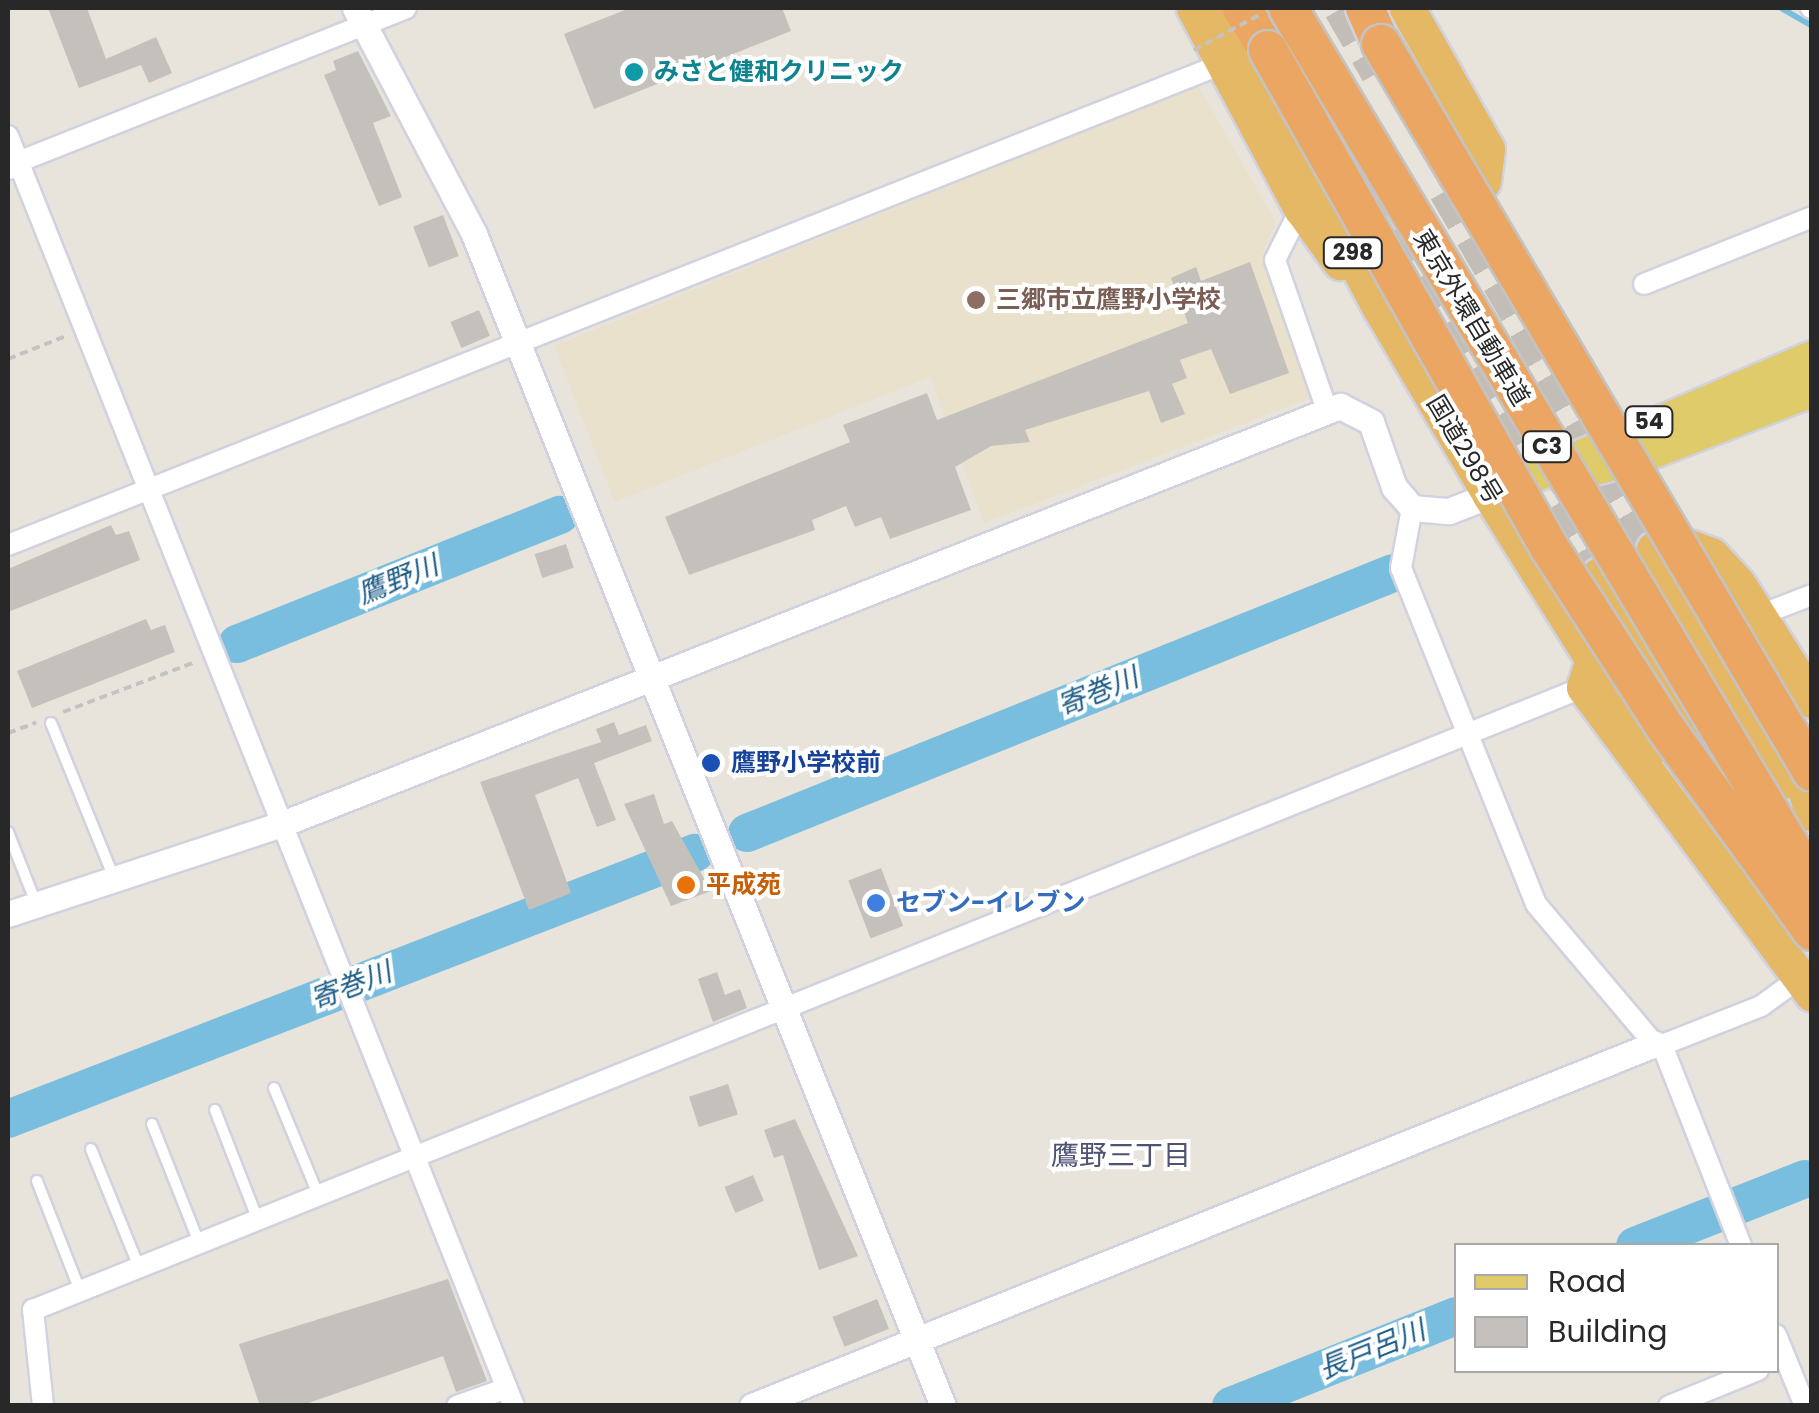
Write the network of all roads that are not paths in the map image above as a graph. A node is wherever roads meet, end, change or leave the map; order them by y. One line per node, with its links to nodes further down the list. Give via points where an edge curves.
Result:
1 (1194, 8): 11 (highway, 298)
2 (1221, 8): 18 (highway, 国道298号 / 298)
3 (1242, 8): 9 (highway)
4 (1318, 8): 43 (highway, 東京外環自動車道 / C3)
5 (1365, 8): 10 (highway)
6 (1406, 8): 14 (highway, via 1487,150)
7 (396, 9): 8 (street)
8 (361, 17): 13 (street); 19 (street, via 448,174)
9 (1273, 20): 45 (highway, 東京外環自動車道 / C3, bridge); 49 (highway, bridge, via 1550,547 1667,730)
10 (1378, 26): 14 (highway); 38 (highway, bridge)
11 (1208, 57): 15 (highway, 298); 19 (street)
12 (8, 136): 13 (street)
13 (13, 164): 24 (street)
14 (1483, 182): 23 (highway)
15 (1301, 208): 18 (highway, 298); 22 (street, via 1275,260)
16 (1812, 217): 17 (street)
17 (1644, 284)
18 (1380, 308): 25 (highway, 国道298号 / 298)
19 (520, 344): 24 (street); 34 (street)
20 (1812, 358): 23 (main road, 54)
21 (1812, 391): 23 (main road, 54)
22 (1328, 410): 26 (street, via 1340,406 1371,422 1394,487); 34 (street)
23 (1631, 445): 25 (main road, 54); 28 (highway)
24 (150, 490): 27 (street); 40 (street)
25 (1490, 495): 26 (street, via 1448,511); 33 (highway, 国道298号 / 298)
26 (1412, 508): 37 (street, via 1401,568)
27 (8, 545)
28 (1689, 547): 32 (highway, via 1710,555); 39 (highway, via 1774,678)
29 (1654, 550): 39 (highway)
30 (1599, 574): 42 (highway, 国道298号 / 298)
31 (1812, 595): 32 (street)
32 (1760, 615): 35 (highway)
33 (1588, 674): 37 (street); 42 (highway, 国道298号 / 298); 50 (highway)
34 (654, 678): 40 (street); 51 (street)
35 (1812, 700)
36 (51, 723): 44 (lane)
37 (1469, 734): 51 (street); 52 (street, via 1536,904)
38 (1812, 772)
39 (1812, 814)
40 (282, 824): 44 (street); 57 (street)
41 (8, 832): 46 (lane)
42 (1769, 847): 48 (highway, 国道298号 / 298)
43 (1812, 847)
44 (114, 879): 46 (street)
45 (1812, 884)
46 (36, 904): 47 (street)
47 (8, 914)
48 (1812, 916)
49 (1812, 931)
50 (1806, 986): 52 (street)
51 (784, 1008): 57 (street); 65 (street)
52 (1659, 1045): 62 (street); 65 (street)
53 (274, 1088): 59 (lane)
54 (215, 1110): 60 (lane)
55 (152, 1124): 61 (lane)
56 (91, 1149): 63 (lane)
57 (415, 1155): 59 (street); 69 (street)
58 (37, 1181): 64 (lane)
59 (318, 1194): 60 (street)
60 (257, 1218): 61 (street)
61 (199, 1243): 63 (street)
62 (1740, 1243)
63 (140, 1267): 64 (street)
64 (80, 1291): 70 (street, via 33,1310)
65 (917, 1340): 72 (street); 73 (street)
66 (1779, 1341): 67 (street)
67 (1791, 1364): 75 (street)
68 (1751, 1373): 74 (street)
69 (511, 1397): 71 (street)
70 (43, 1406)
71 (457, 1406)
72 (752, 1406)
73 (943, 1406)
74 (1669, 1406)
75 (1805, 1406)

